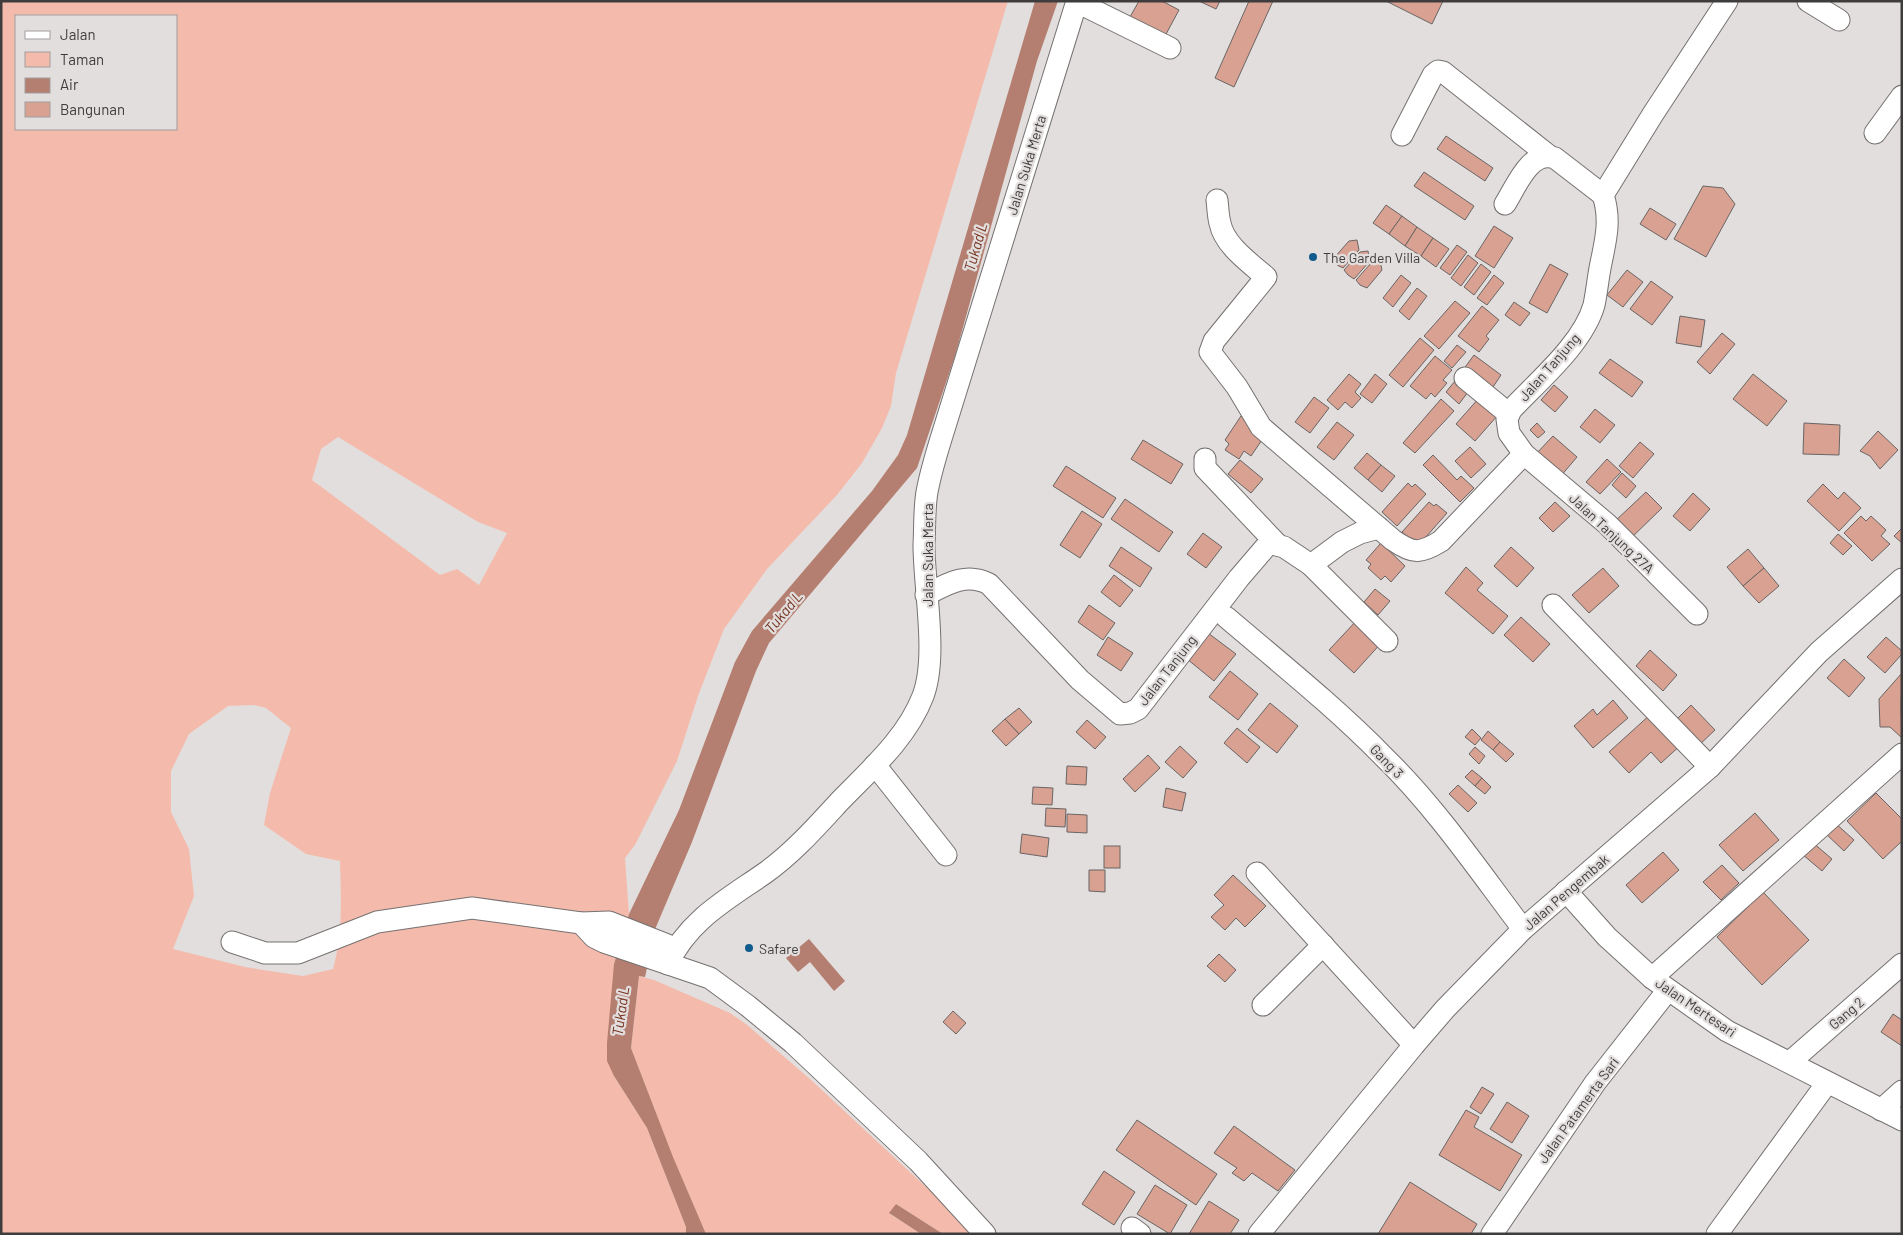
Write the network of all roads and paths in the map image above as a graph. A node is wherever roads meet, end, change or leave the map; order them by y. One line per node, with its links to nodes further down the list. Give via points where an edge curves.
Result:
1 (1077, 1): 5 (street); 21 (street, Jalan Suka Merta, via 932,471 925,520)
2 (1727, 1): 10 (street)
3 (1808, 1): 4 (street)
4 (1839, 20)
5 (1170, 48)
6 (1902, 96): 7 (street)
7 (1876, 133)
8 (1402, 135): 9 (street, via 1438,71)
9 (1548, 155): 10 (street); 12 (street, via 1535,160)
10 (1604, 195): 14 (street, Jalan Tanjung, via 1608,230 1586,324 1559,360)
11 (1217, 200): 17 (street, via 1220,225 1225,235 1266,277 1210,347 1210,352 1242,394 1261,427)
12 (1505, 204)
13 (1465, 378): 14 (street)
14 (1509, 414): 15 (street, Jalan Tanjung, via 1509,433)
15 (1524, 454): 17 (street, via 1440,541 1426,550 1416,552 1404,548); 23 (street, Jalan Tanjung 27A, via 1607,524)
16 (1205, 459): 18 (street, via 1206,468)
17 (1379, 528): 19 (street, via 1342,542)
18 (1276, 543): 19 (street); 21 (street, Jalan Tanjung, via 1269,543 1262,550 1138,709 1130,713 1120,714 1099,697 989,584 968,577)
19 (1311, 565): 25 (street)
20 (1901, 582): 28 (street, Jalan Pengembak, via 1819,652)
21 (926, 595): 27 (street, Jalan Suka Merta, via 929,648 923,696 906,728)
22 (1553, 605): 28 (street)
23 (1697, 614)
24 (1226, 617): 32 (street, Gang 3, via 1329,704 1387,759 1437,816)
25 (1387, 640)
26 (1902, 754): 37 (street, Jalan Patamerta Sari)
27 (875, 765): 29 (street); 35 (street, Jalan Suka Merta, via 800,843 765,872 721,901)
28 (1710, 767): 31 (street, Jalan Pengembak)
29 (946, 855)
30 (1257, 873): 34 (street)
31 (1566, 891): 32 (street, Jalan Pengembak); 37 (street, Jalan Mertesari, via 1607,937)
32 (1523, 929): 39 (street, Jalan Pengembak)
33 (232, 942): 35 (street, via 265,953 298,953 377,922 472,908 581,923 594,921 617,935)
34 (1323, 945): 38 (street); 39 (street)
35 (664, 954): 45 (street, via 710,978 793,1043 918,1161)
36 (1902, 964): 40 (street, Gang 2)
37 (1660, 984): 40 (street, Jalan Mertesari, via 1727,1031); 47 (street, Jalan Patamerta Sari)
38 (1262, 1005)
39 (1414, 1045): 46 (street, Jalan Pengembak)
40 (1790, 1062): 41 (street, Jalan Mertesari)
41 (1827, 1083): 43 (street, Jalan Mertesari); 48 (street)
42 (1902, 1091): 43 (street)
43 (1881, 1110): 44 (street, Jalan Mertesari)
44 (1902, 1120)
45 (985, 1234)
46 (1259, 1234)
47 (1492, 1234)
48 (1718, 1234)

